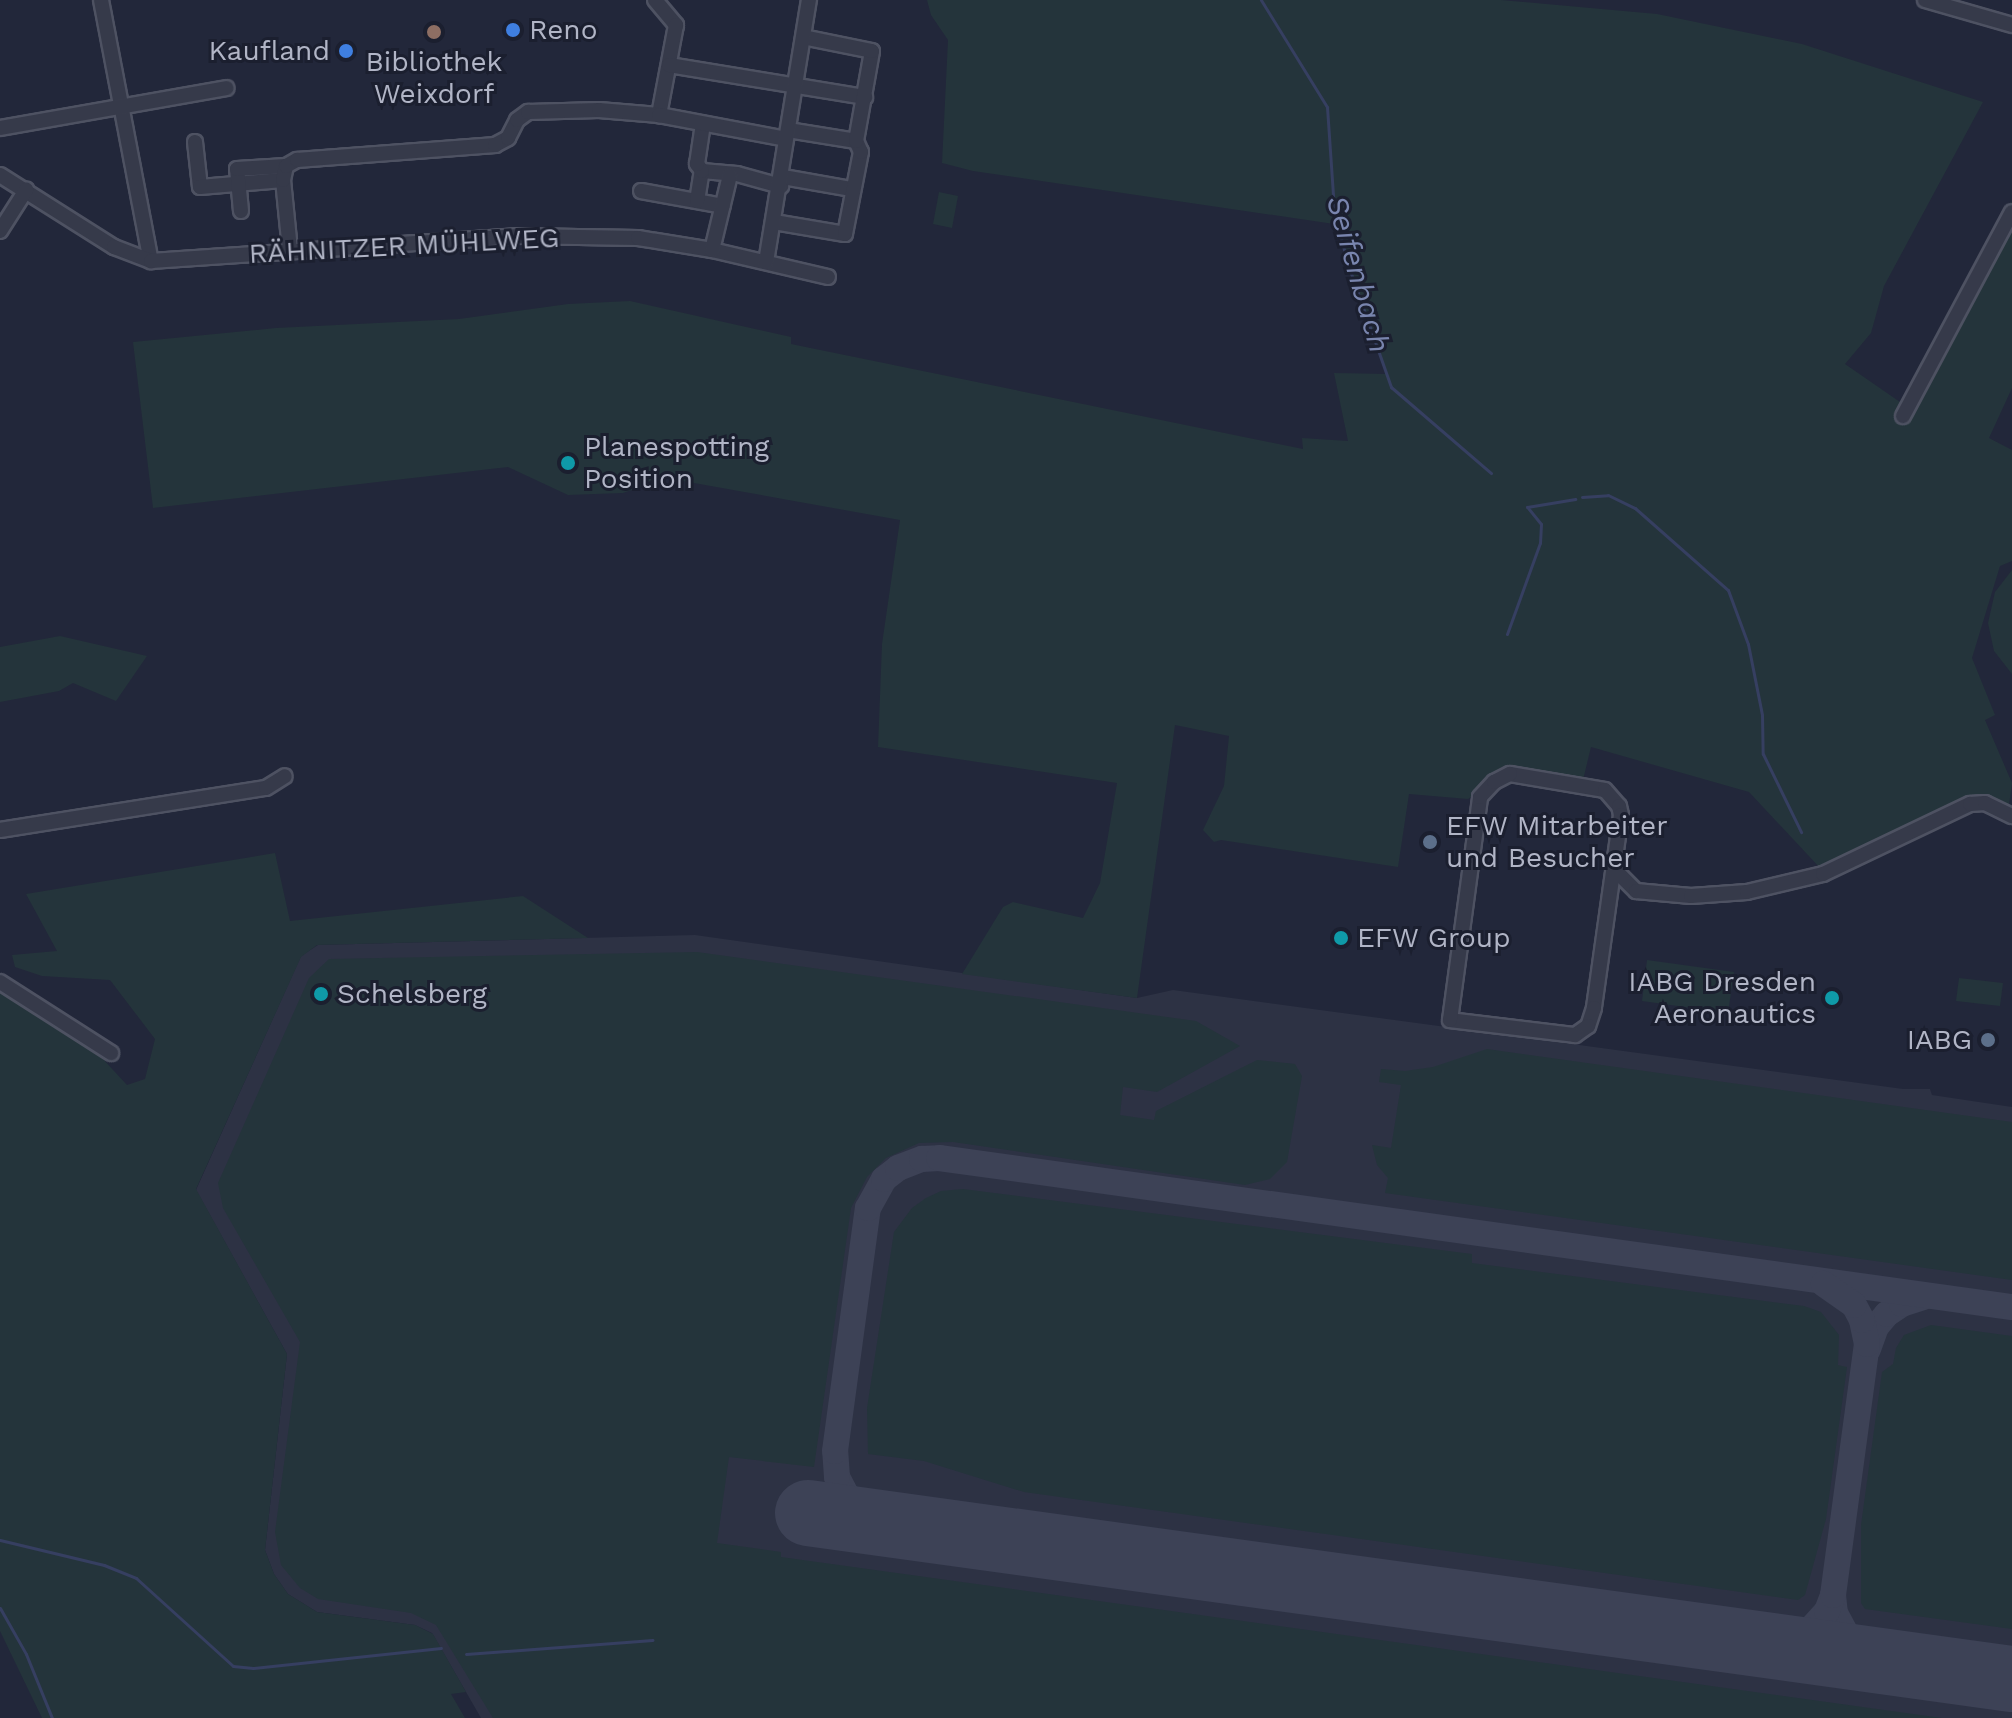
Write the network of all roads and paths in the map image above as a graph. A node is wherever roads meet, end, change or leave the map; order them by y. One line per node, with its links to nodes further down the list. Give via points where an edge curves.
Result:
1 (101, 0): 11 (street)
2 (655, 0): 7 (street, via 676,25)
3 (809, 0): 6 (street)
4 (1925, 0): 5 (street)
5 (2012, 25)
6 (803, 37): 8 (street); 10 (street, via 872,51)
7 (669, 65): 8 (street); 12 (street)
8 (795, 85): 10 (street); 15 (street)
9 (227, 88): 11 (street)
10 (865, 97): 16 (street)
11 (120, 107): 14 (street); 35 (street)
12 (659, 115): 13 (street); 19 (street, via 528,112 508,138 495,145 297,160)
13 (703, 124): 15 (street); 18 (street, via 697,164)
14 (0, 128)
15 (787, 134): 16 (street); 22 (street)
16 (856, 141): 24 (street, via 861,152)
17 (195, 142): 23 (street, via 200,187)
18 (702, 171): 21 (street); 27 (street)
19 (285, 173): 23 (street); 33 (street)
20 (0, 175): 25 (street, RÄHNITZER MÜHLWEG)
21 (730, 175): 22 (street); 28 (street)
22 (782, 182): 24 (street); 31 (street)
23 (238, 183): 29 (street)
24 (852, 189): 31 (street, via 845,234)
25 (26, 190): 32 (street); 35 (street, RÄHNITZER MÜHLWEG, via 114,247)
26 (641, 191): 27 (street)
27 (697, 201): 28 (street)
28 (723, 206): 34 (street)
29 (241, 211)
30 (2012, 212): 38 (street)
31 (774, 222): 36 (street)
32 (0, 231)
33 (290, 250): 34 (street, RÄHNITZER MÜHLWEG, via 519,236 638,238); 35 (street, RÄHNITZER MÜHLWEG)
34 (712, 250): 36 (street, RÄHNITZER MÜHLWEG)
35 (151, 261)
36 (766, 262): 37 (street, RÄHNITZER MÜHLWEG)
37 (828, 277)
38 (1903, 416)
39 (285, 776): 41 (street, via 266,788)
40 (2012, 816): 43 (street, via 1985,803 1970,804 1845,865 1790,884 1721,895)
41 (0, 830)
42 (1613, 868): 43 (street); 44 (street); 44 (street, via 1621,815 1605,790 1510,774 1494,782 1480,797 1450,1020 1575,1035 1588,1026)
43 (1636, 891): 44 (street)
44 (1608, 907)
45 (0, 982): 46 (street)
46 (111, 1053)

